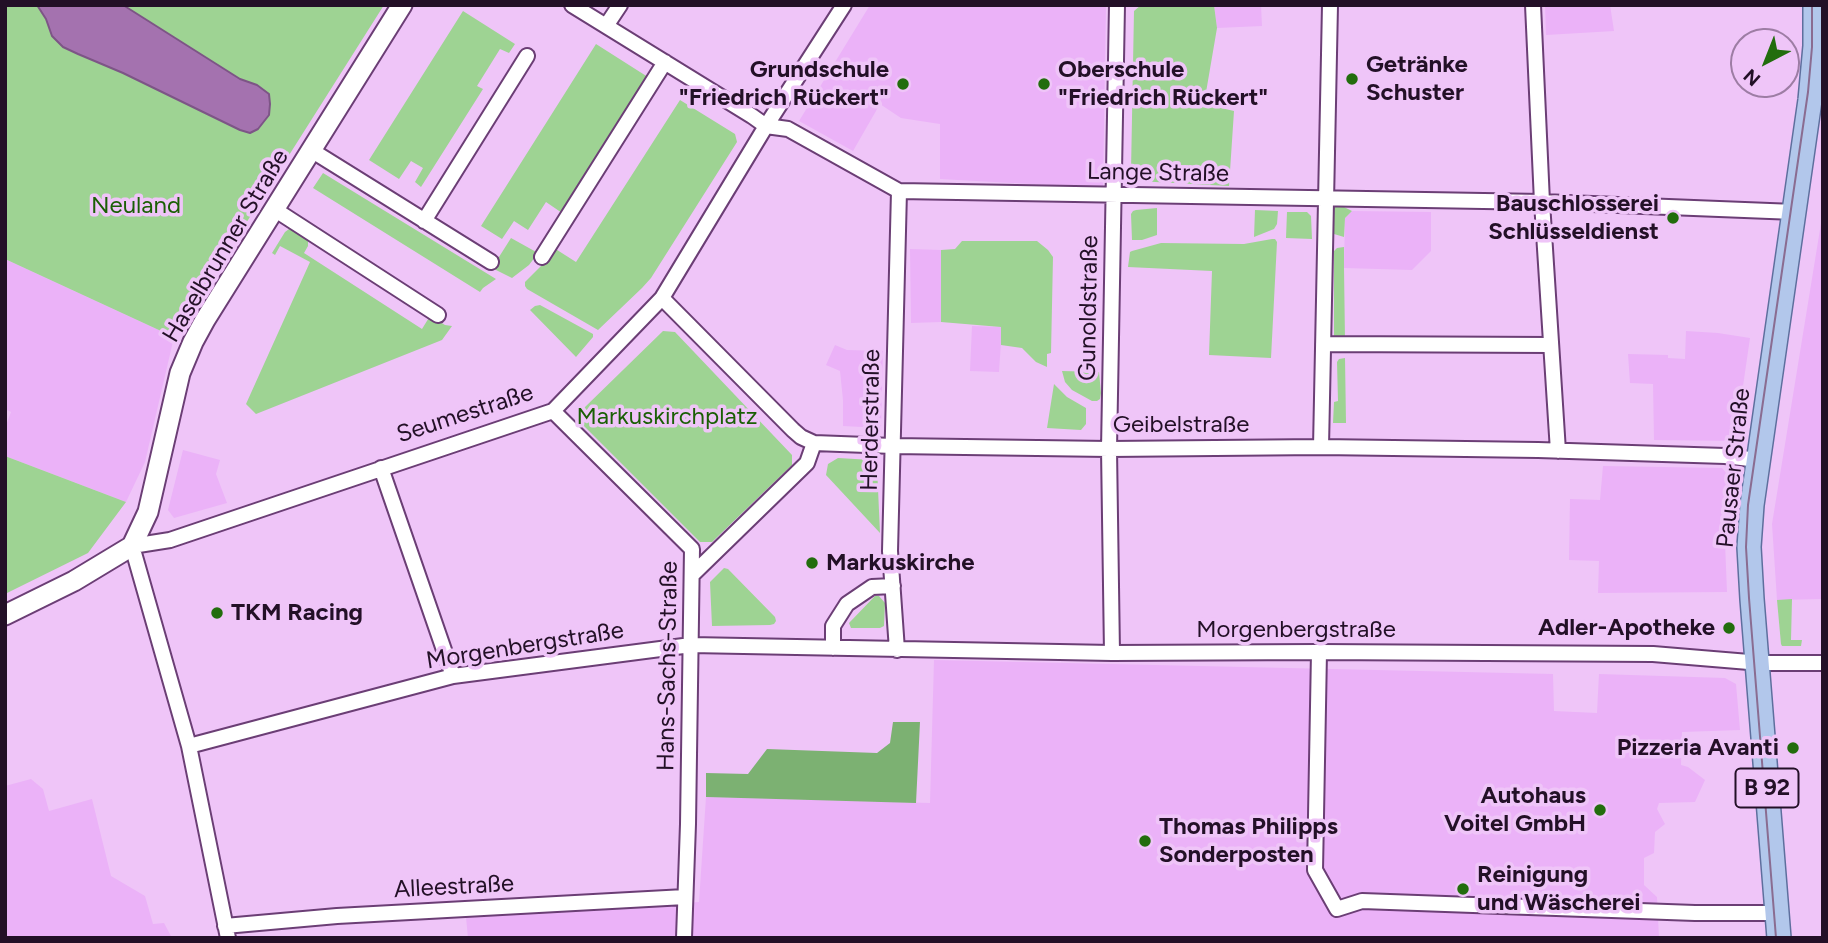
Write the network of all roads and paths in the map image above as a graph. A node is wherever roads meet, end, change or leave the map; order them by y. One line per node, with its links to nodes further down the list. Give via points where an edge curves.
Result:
1 (402, 5): 13 (street, Haselbrunner Straße)
2 (572, 5): 9 (street, Lange Straße)
3 (620, 5): 9 (street)
4 (844, 5): 12 (street, Seumestraße)
5 (1117, 5): 15 (street, Gunoldstraße)
6 (1330, 5): 16 (street)
7 (1533, 5): 17 (street)
8 (1815, 5): 19 (main road, Pausaer Straße / B 92, via 1810,100)
9 (606, 26): 11 (street, Lange Straße)
10 (527, 56): 20 (street)
11 (665, 62): 12 (street, Lange Straße); 21 (street)
12 (766, 126): 14 (street, Lange Straße, via 788,129); 23 (street, Seumestraße)
13 (311, 150): 18 (street, Haselbrunner Straße); 20 (street)
14 (899, 191): 15 (street, Lange Straße); 29 (street, Herderstraße)
15 (1114, 195): 16 (street, Lange Straße); 31 (street, Gunoldstraße)
16 (1326, 197): 17 (street, Lange Straße); 25 (street)
17 (1542, 202): 19 (street, Lange Straße); 26 (street)
18 (274, 209): 24 (street); 35 (street, Haselbrunner Straße, via 205,320 180,373 148,512)
19 (1795, 212): 33 (main road, Pausaer Straße / B 92)
20 (424, 220): 22 (street)
21 (542, 257)
22 (491, 262)
23 (662, 299): 27 (street, Seumestraße); 28 (street, via 801,437)
24 (438, 315)
25 (1323, 344): 26 (street); 30 (street)
26 (1552, 345): 32 (street)
27 (553, 411): 34 (street, Seumestraße); 36 (street, Hans-Sachs-Straße, via 692,549)
28 (814, 443): 29 (street, Geibelstraße); 36 (street, via 807,463)
29 (893, 446): 31 (street, Geibelstraße); 37 (street, Herderstraße)
30 (1321, 447): 31 (street, Geibelstraße); 32 (street, Geibelstraße)
31 (1110, 449): 43 (street, Gunoldstraße)
32 (1558, 451): 33 (street, Geibelstraße)
33 (1758, 460): 44 (main road, Pausaer Straße / B 92, via 1749,547)
34 (381, 468): 35 (street, Seumestraße, via 170,540); 46 (street)
35 (132, 546): 38 (street, Seumestraße); 47 (street)
36 (692, 575): 39 (street, Hans-Sachs-Straße)
37 (893, 586): 40 (street, via 872,587 847,604 833,626); 41 (street, Herderstraße)
38 (5, 615)
39 (691, 645): 40 (street, Morgenbergstraße); 46 (street, Morgenbergstraße); 48 (street, Hans-Sachs-Straße)
40 (833, 648): 41 (street, Morgenbergstraße)
41 (897, 650): 43 (street, Morgenbergstraße)
42 (1319, 652): 43 (street, Morgenbergstraße); 44 (street, Morgenbergstraße, via 1653,654); 49 (street, via 1315,870 1337,909 1362,901)
43 (1112, 653)
44 (1758, 663): 45 (street, Morgenbergstraße); 49 (main road, Pausaer Straße / B 92)
45 (1823, 663)
46 (453, 676): 47 (street, Morgenbergstraße)
47 (189, 746): 50 (street)
48 (685, 897): 50 (street, Alleestraße, via 337,916); 51 (street, Hans-Sachs-Straße)
49 (1777, 913): 52 (main road, Pausaer Straße / B 92)
50 (227, 932)
51 (684, 938)
52 (1779, 938)

